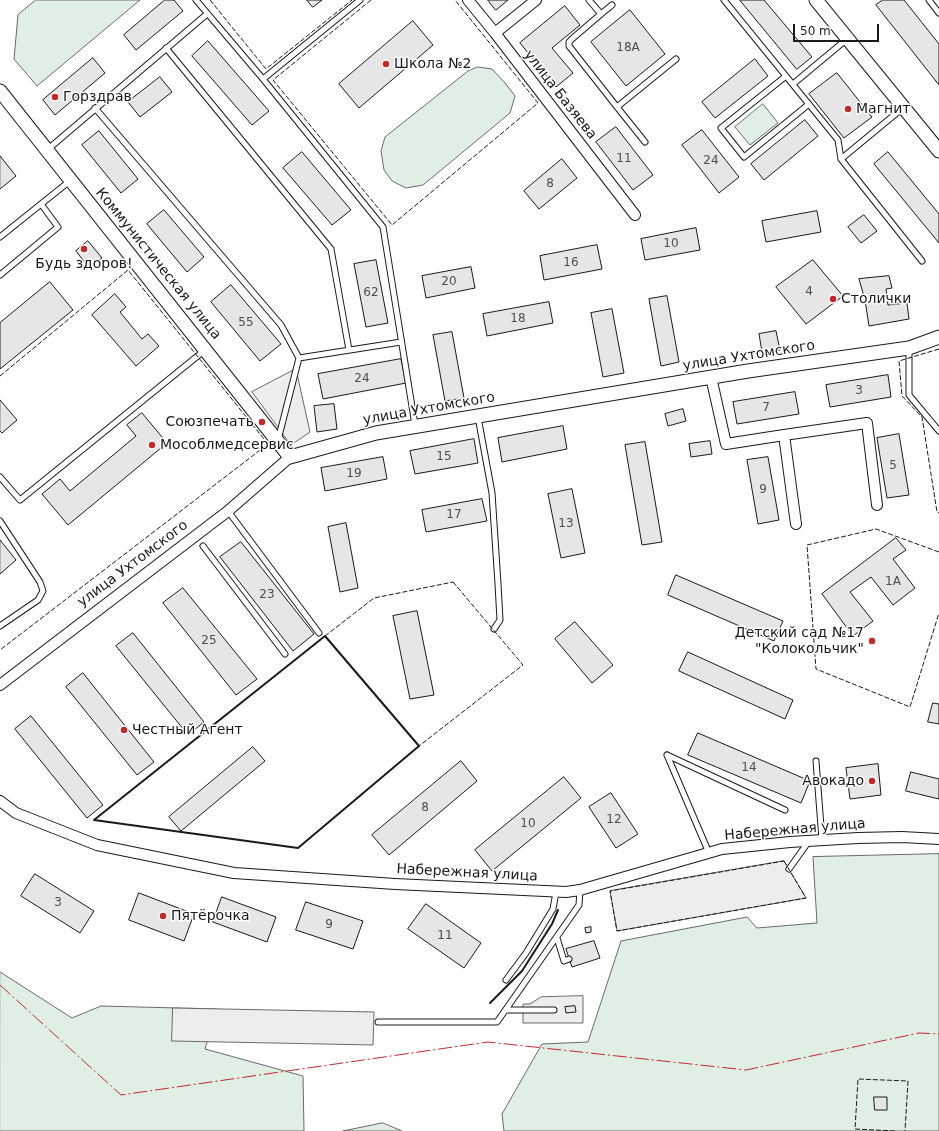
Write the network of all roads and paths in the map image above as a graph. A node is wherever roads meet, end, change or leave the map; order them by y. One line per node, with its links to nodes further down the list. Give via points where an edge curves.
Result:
1 (196, 0): 11 (lane)
2 (360, 0): 18 (lane)
3 (468, 0): 13 (street, улица Базяева)
4 (536, 0): 13 (street)
5 (588, 0): 12 (lane)
6 (724, 0): 17 (lane)
7 (816, 0): 14 (street)
8 (929, 0): 10 (lane)
9 (612, 5): 12 (lane)
10 (939, 13)
11 (207, 14): 15 (lane); 18 (lane)
12 (600, 14): 22 (lane, via 572,38 569,46)
13 (495, 34): 31 (street, улица Базяева)
14 (848, 39): 19 (lane); 23 (street)
15 (166, 48): 24 (lane); 39 (lane, via 331,249)
16 (676, 59): 22 (lane)
17 (786, 76): 19 (lane); 21 (lane, via 721,128 744,157)
18 (263, 79): 36 (lane, via 384,227)
19 (793, 84): 21 (lane)
20 (0, 91): 26 (street, Коммунистическая улица)
21 (809, 104): 28 (lane, via 838,140)
22 (617, 107): 25 (lane)
23 (904, 107): 27 (street); 28 (lane)
24 (96, 108): 26 (lane); 40 (lane, via 281,325)
25 (645, 142)
26 (47, 150): 29 (street, Коммунистическая улица)
27 (939, 151)
28 (841, 159): 33 (lane)
29 (71, 180): 30 (lane); 38 (street, Коммунистическая улица)
30 (41, 204): 32 (lane); 34 (lane, via 58,227)
31 (635, 215)
32 (0, 237)
33 (922, 261)
34 (0, 275)
35 (939, 337): 37 (street, улица Ухтомского)
36 (402, 342): 39 (lane); 43 (lane)
37 (909, 348): 41 (street, улица Ухтомского); 44 (lane, via 909,395)
38 (206, 349): 46 (street, Коммунистическая улица); 48 (lane, via 20,500)
39 (349, 350): 40 (lane)
40 (299, 358): 46 (lane)
41 (711, 377): 42 (street, улица Ухтомского); 45 (street, via 726,444)
42 (478, 416): 43 (street, улица Ухтомского); 55 (lane, via 492,501 500,620)
43 (416, 426): 47 (street, улица Ухтомского, via 376,433)
44 (939, 431)
45 (784, 435): 49 (street, via 867,424); 52 (street)
46 (278, 441): 47 (street, Коммунистическая улица)
47 (290, 457): 50 (street, улица Ухтомского)
48 (0, 477)
49 (877, 505)
50 (228, 511): 56 (lane); 58 (street, улица Ухтомского)
51 (0, 521): 54 (lane, via 40,582 43,591 38,600)
52 (796, 524)
53 (203, 546): 57 (lane)
54 (0, 626)
55 (494, 629)
56 (319, 633)
57 (285, 654)
58 (0, 685)
59 (816, 761): 63 (lane)
60 (0, 801): 68 (street, Набережная улица, via 16,813 97,845 234,873)
61 (785, 810): 65 (lane, via 667,755)
62 (939, 839): 63 (street, Набережная улица, via 902,837)
63 (822, 840): 64 (street, Набережная улица)
64 (809, 841): 65 (street, Набережная улица, via 722,849); 66 (lane)
65 (709, 853): 67 (street, Набережная улица)
66 (789, 869)
67 (580, 890): 68 (street, Набережная улица); 69 (lane, via 580,906)
68 (556, 892): 71 (lane, via 553,909)
69 (557, 938): 70 (lane, via 564,961); 72 (lane)
70 (569, 959)
71 (506, 980)
72 (506, 1010): 73 (lane); 74 (lane, via 497,1022)
73 (554, 1010)
74 (378, 1022)

